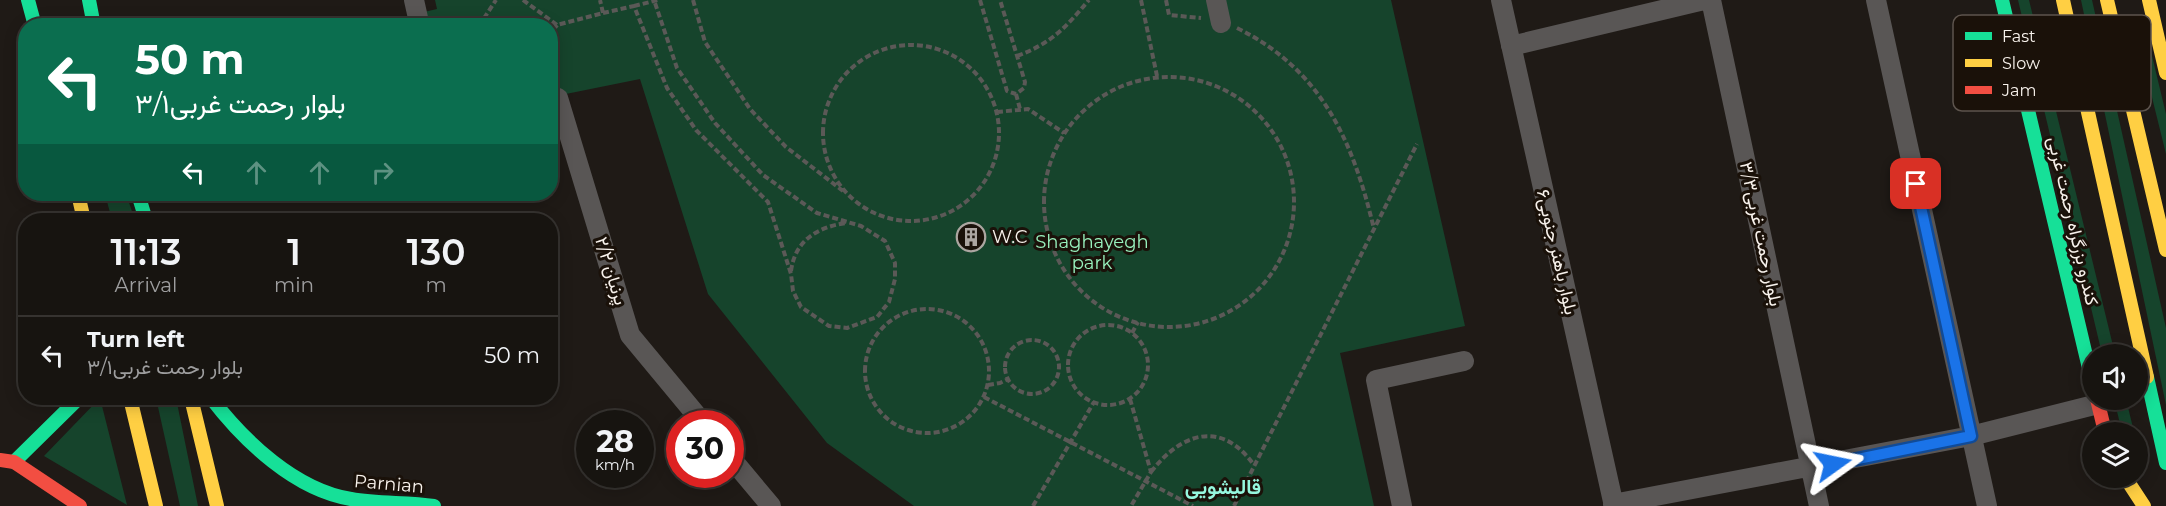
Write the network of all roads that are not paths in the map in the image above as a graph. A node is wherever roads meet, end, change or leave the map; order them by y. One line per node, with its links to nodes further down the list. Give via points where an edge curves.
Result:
1 (28, 0): 15 (main road)
2 (89, 0): 16 (main road)
3 (1216, 0): 17 (street)
4 (1501, 0): 18 (street, بلوار باهنر جنوبی۶)
5 (1704, 0): 18 (street)
6 (1711, 0): 36 (street, بلوار رحمت غربی۳/۳)
7 (1876, 0): 33 (street)
8 (2002, 0): 12 (main road, کندرو بزرگراه رحمت غربی)
9 (2063, 0): 13 (main road)
10 (2107, 0): 14 (main road)
11 (2149, 0): 19 (main road)
12 (2006, 15)
13 (2066, 15)
14 (2111, 15)
15 (33, 18)
16 (90, 18)
17 (1221, 23)
18 (1511, 46): 42 (street, بلوار باهنر جنوبی۶)
19 (2166, 73)
20 (558, 98): 32 (street, پرنیان ۲/۲, via 630,335)
21 (2028, 111): 25 (main road, کندرو بزرگراه رحمت غربی)
22 (2088, 111): 35 (main road)
23 (2133, 111): 24 (main road)
24 (2166, 250)
25 (2083, 344)
26 (1464, 361): 48 (street, via 1376,380)
27 (71, 405): 34 (main road)
28 (132, 405): 44 (main road)
29 (193, 405): 45 (main road)
30 (216, 405): 41 (main road, via 255,449)
31 (2082, 406): 33 (street)
32 (692, 410)
33 (1971, 436): 36 (street); 50 (street)
34 (7, 461): 43 (main road)
35 (2166, 463)
36 (1811, 469): 42 (street); 49 (street, بلوار رحمت غربی۳/۳)
37 (744, 474): 47 (street)
38 (2120, 488): 40 (main road)
39 (2132, 488): 51 (main road)
40 (2122, 497)
41 (336, 502): 46 (main road, Parnian, via 409,501)
42 (1613, 505)
43 (80, 506)
44 (156, 506)
45 (217, 506)
46 (434, 506)
47 (771, 506)
48 (1402, 506)
49 (1819, 506)
50 (1987, 506)
51 (2144, 506)

